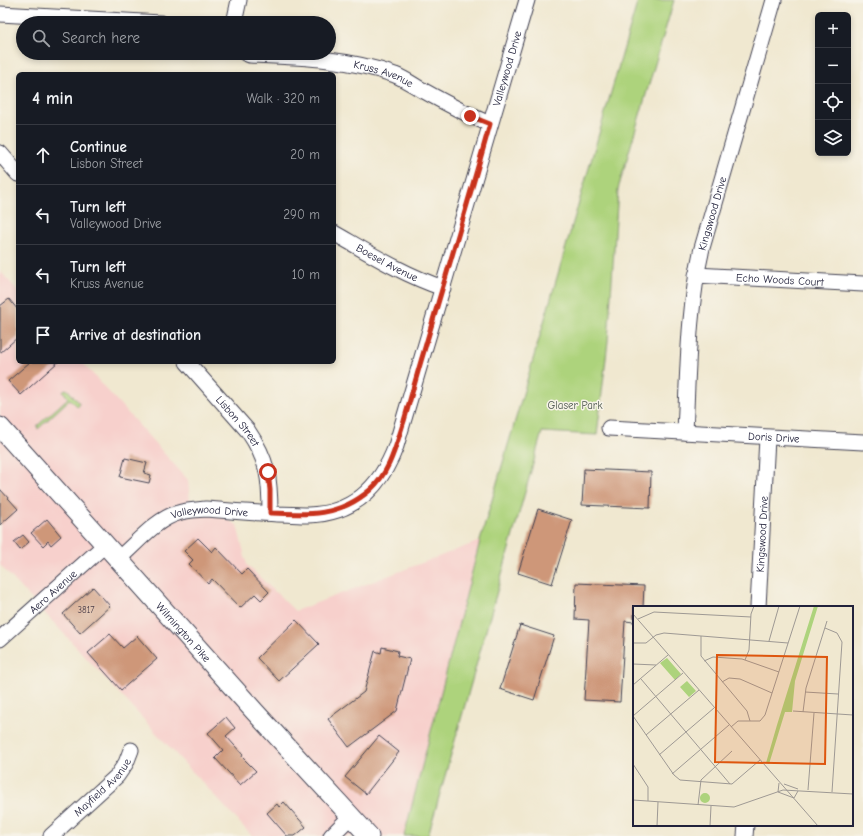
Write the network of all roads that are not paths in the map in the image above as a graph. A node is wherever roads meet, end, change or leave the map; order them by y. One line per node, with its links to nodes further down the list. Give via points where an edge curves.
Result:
1 (239, 0): 6 (street)
2 (527, 0): 8 (street, Valleywood Drive)
3 (774, 0): 12 (street, Kingswood Drive)
4 (0, 14): 5 (street)
5 (36, 16)
6 (236, 16)
7 (330, 60): 8 (street, Kruss Avenue, via 372,67 396,76)
8 (490, 124): 14 (street, Valleywood Drive)
9 (0, 154): 10 (street)
10 (16, 172)
11 (336, 234): 14 (street, Boesel Avenue, via 424,282)
12 (696, 275): 13 (street, Echo Woods Court); 18 (street, Kingswood Drive, via 692,303)
13 (863, 284)
14 (442, 288): 21 (street, Valleywood Drive, via 396,446 383,474 371,489 345,507 309,515)
15 (189, 364): 21 (street, Lisbon Street, via 257,444 268,472)
16 (0, 427): 22 (main road, Wilmington Pike)
17 (609, 428): 18 (street, Doris Drive)
18 (685, 432): 19 (street, Doris Drive)
19 (767, 438): 20 (street, Doris Drive); 24 (street, Kingswood Drive)
20 (863, 442)
21 (270, 513): 23 (street, Valleywood Drive, via 206,510 178,513 162,520)
22 (106, 544): 23 (main road, Wilmington Pike); 25 (street, Aero Avenue)
23 (118, 559): 27 (main road, Wilmington Pike)
24 (758, 606)
25 (0, 639)
26 (131, 750): 29 (street, Mayfield Avenue, via 117,776)
27 (351, 816): 30 (street); 31 (main road, Wilmington Pike)
28 (746, 826): 32 (street)
29 (51, 836)
30 (331, 836)
31 (369, 836)
32 (745, 836)

